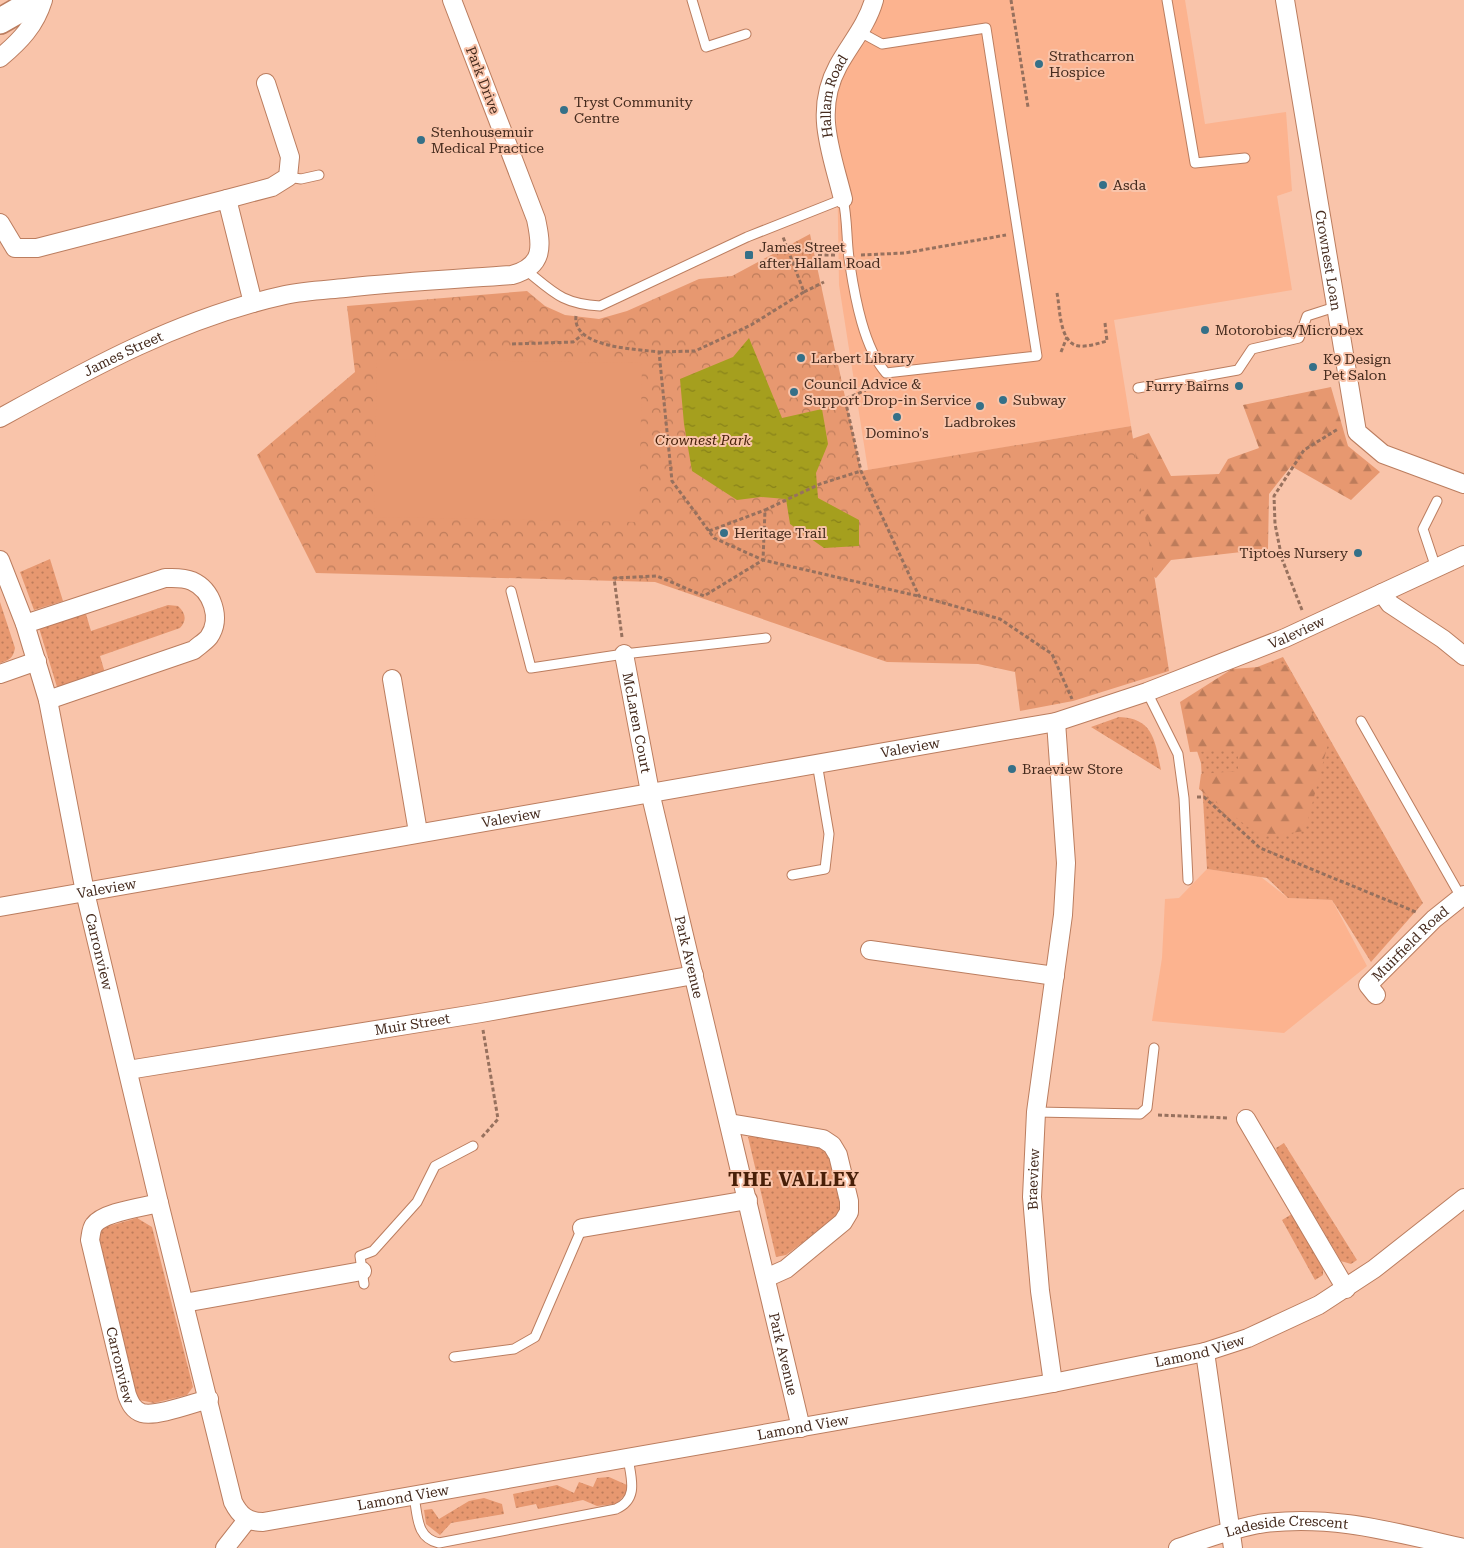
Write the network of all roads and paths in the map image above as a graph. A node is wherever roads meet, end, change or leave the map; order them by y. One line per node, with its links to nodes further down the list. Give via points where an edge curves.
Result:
1 (37, 0): 9 (main road)
2 (43, 0): 12 (street, via 38,16 23,38)
3 (452, 0): 25 (street, Park Drive, via 536,219 541,240 537,258)
4 (692, 0): 11 (lane, via 706,47)
5 (874, 0): 10 (street, Hallam Road)
6 (1012, 0): 14 (path)
7 (1167, 0): 15 (lane, via 1195,163)
8 (1285, 0): 31 (street, Crownest Loan)
9 (0, 21)
10 (860, 32): 19 (street, Hallam Road, via 837,68 824,106 825,124); 22 (lane, via 882,44 986,28)
11 (746, 34)
12 (0, 58)
13 (266, 83): 17 (street, via 290,157)
14 (1028, 107)
15 (1245, 158)
16 (319, 175): 17 (lane, via 302,179)
17 (288, 177): 18 (street, via 272,187)
18 (227, 199): 20 (street, via 37,248 15,248); 29 (street)
19 (843, 199): 21 (lane); 24 (lane)
20 (0, 223)
21 (780, 225): 27 (path); 30 (lane, via 600,306)
22 (1018, 232): 24 (path, via 905,253); 38 (lane, via 1037,356)
23 (818, 255): 24 (path)
24 (849, 255): 38 (lane, via 865,334 876,361)
25 (527, 271): 29 (street, James Street, via 512,275 336,289); 30 (lane, via 560,298)
26 (824, 282): 27 (path)
27 (804, 292): 36 (path, via 751,325 695,351)
28 (1058, 293): 34 (path)
29 (253, 303): 40 (street, James Street, via 188,323 105,360)
30 (577, 305): 33 (path, via 575,320)
31 (1335, 307): 39 (lane, via 1307,316 1299,338 1252,349 1238,370); 41 (street, Crownest Loan)
32 (1105, 323): 34 (path, via 1107,341 1078,346)
33 (582, 334): 35 (path, via 572,342); 36 (path, via 593,342)
34 (1067, 337): 37 (path)
35 (512, 344)
36 (659, 352): 46 (path, via 672,481)
37 (1061, 352)
38 (886, 373): 42 (path, via 864,390 845,399)
39 (1138, 388)
40 (0, 418)
41 (1354, 419): 43 (street, Crownest Loan, via 1357,432 1383,454); 55 (path, via 1304,450 1274,496 1275,524 1282,559)
42 (861, 471): 45 (path, via 820,484); 53 (path)
43 (1464, 484)
44 (1437, 501): 50 (lane, via 1423,529)
45 (766, 510): 46 (path); 49 (path)
46 (709, 531): 49 (path, via 714,538)
47 (1464, 554): 50 (street, Valeview)
48 (0, 560): 54 (street, Carronview)
49 (763, 560): 53 (path); 57 (path, via 704,596 657,576 614,578)
50 (1436, 568): 52 (street, Valeview)
51 (511, 591): 57 (lane, via 531,668)
52 (1382, 593): 55 (street, Valeview); 58 (street, via 1390,604 1443,638)
53 (918, 596): 64 (path, via 1000,619 1052,654)
54 (26, 624): 59 (street, Carronview); 63 (street, via 165,578 180,577 192,581 204,588 212,602 213,626 208,637 194,650)
55 (1308, 627): 62 (street, Valeview)
56 (766, 638): 57 (lane)
57 (624, 654): 68 (street, McLaren Court)
58 (1464, 656)
59 (37, 661): 60 (street); 63 (street, Carronview)
60 (0, 674)
61 (392, 679): 70 (street)
62 (1147, 692): 64 (street, Valeview); 69 (lane, via 1178,754)
63 (48, 700): 73 (street, Carronview)
64 (1077, 716): 66 (street, Valeview)
65 (1361, 721): 74 (lane)
66 (1056, 722): 67 (street, Valeview); 79 (street, Braeview, via 1066,863)
67 (817, 763): 68 (street, Valeview); 71 (lane, via 829,834 825,869)
68 (650, 792): 70 (street, Valeview); 78 (street, Park Avenue)
69 (1184, 798): 72 (lane); 76 (path, via 1204,797 1260,848)
70 (418, 832): 73 (street, Valeview)
71 (792, 875)
72 (1188, 880)
73 (85, 892): 75 (street, Valeview); 83 (street, Carronview)
74 (1463, 896): 76 (street, Muirfield Road)
75 (0, 907)
76 (1434, 919): 80 (street, Muirfield Road, via 1368,986)
77 (870, 950): 79 (street)
78 (694, 975): 81 (street, Muir Street); 87 (street, Park Avenue)
79 (1055, 976): 84 (street, Braeview)
80 (1376, 995)
81 (480, 1013): 83 (street, Muir Street); 88 (path, via 498,1119)
82 (1154, 1048): 85 (lane, via 1147,1108)
83 (128, 1070): 91 (street, Carronview)
84 (1036, 1112): 85 (lane); 99 (street, Braeview, via 1032,1197 1035,1246)
85 (1140, 1114): 86 (path)
86 (1246, 1119): 95 (street)
87 (729, 1123): 90 (street, Park Avenue); 94 (street, via 823,1139 838,1155 849,1201 849,1212 843,1222 786,1268)
88 (473, 1146): 93 (lane, via 435,1166 418,1202 373,1251 360,1256)
89 (1464, 1198): 95 (street, Lamond View, via 1412,1242)
90 (748, 1200): 92 (street); 94 (street, Park Avenue)
91 (159, 1203): 96 (street, Carronview); 100 (street, Carronview, via 106,1216 94,1225 91,1232 90,1240 127,1395 135,1409 152,1414)
92 (582, 1228): 98 (lane, via 535,1337 514,1349)
93 (363, 1278): 96 (street)
94 (766, 1278): 101 (street, Park Avenue)
95 (1346, 1289): 97 (street, Lamond View, via 1284,1322)
96 (184, 1303): 100 (street, Carronview)
97 (1205, 1352): 99 (street, Lamond View); 105 (street, Ladeside Crescent)
98 (454, 1357)
99 (1053, 1383): 101 (street, Lamond View)
100 (209, 1399): 104 (street, Carronview, via 233,1502 238,1513)
101 (801, 1428): 102 (street, Lamond View)
102 (628, 1458): 103 (street, Lamond View); 103 (lane, via 633,1491 624,1506 439,1543 426,1538 420,1531)
103 (414, 1497): 104 (street, Lamond View, via 263,1522)
104 (247, 1520): 106 (street)
105 (1231, 1540): 107 (street); 108 (street, Ladeside Crescent, via 1259,1524 1326,1521 1369,1526)
106 (225, 1548)
107 (1178, 1548)
108 (1464, 1548)

